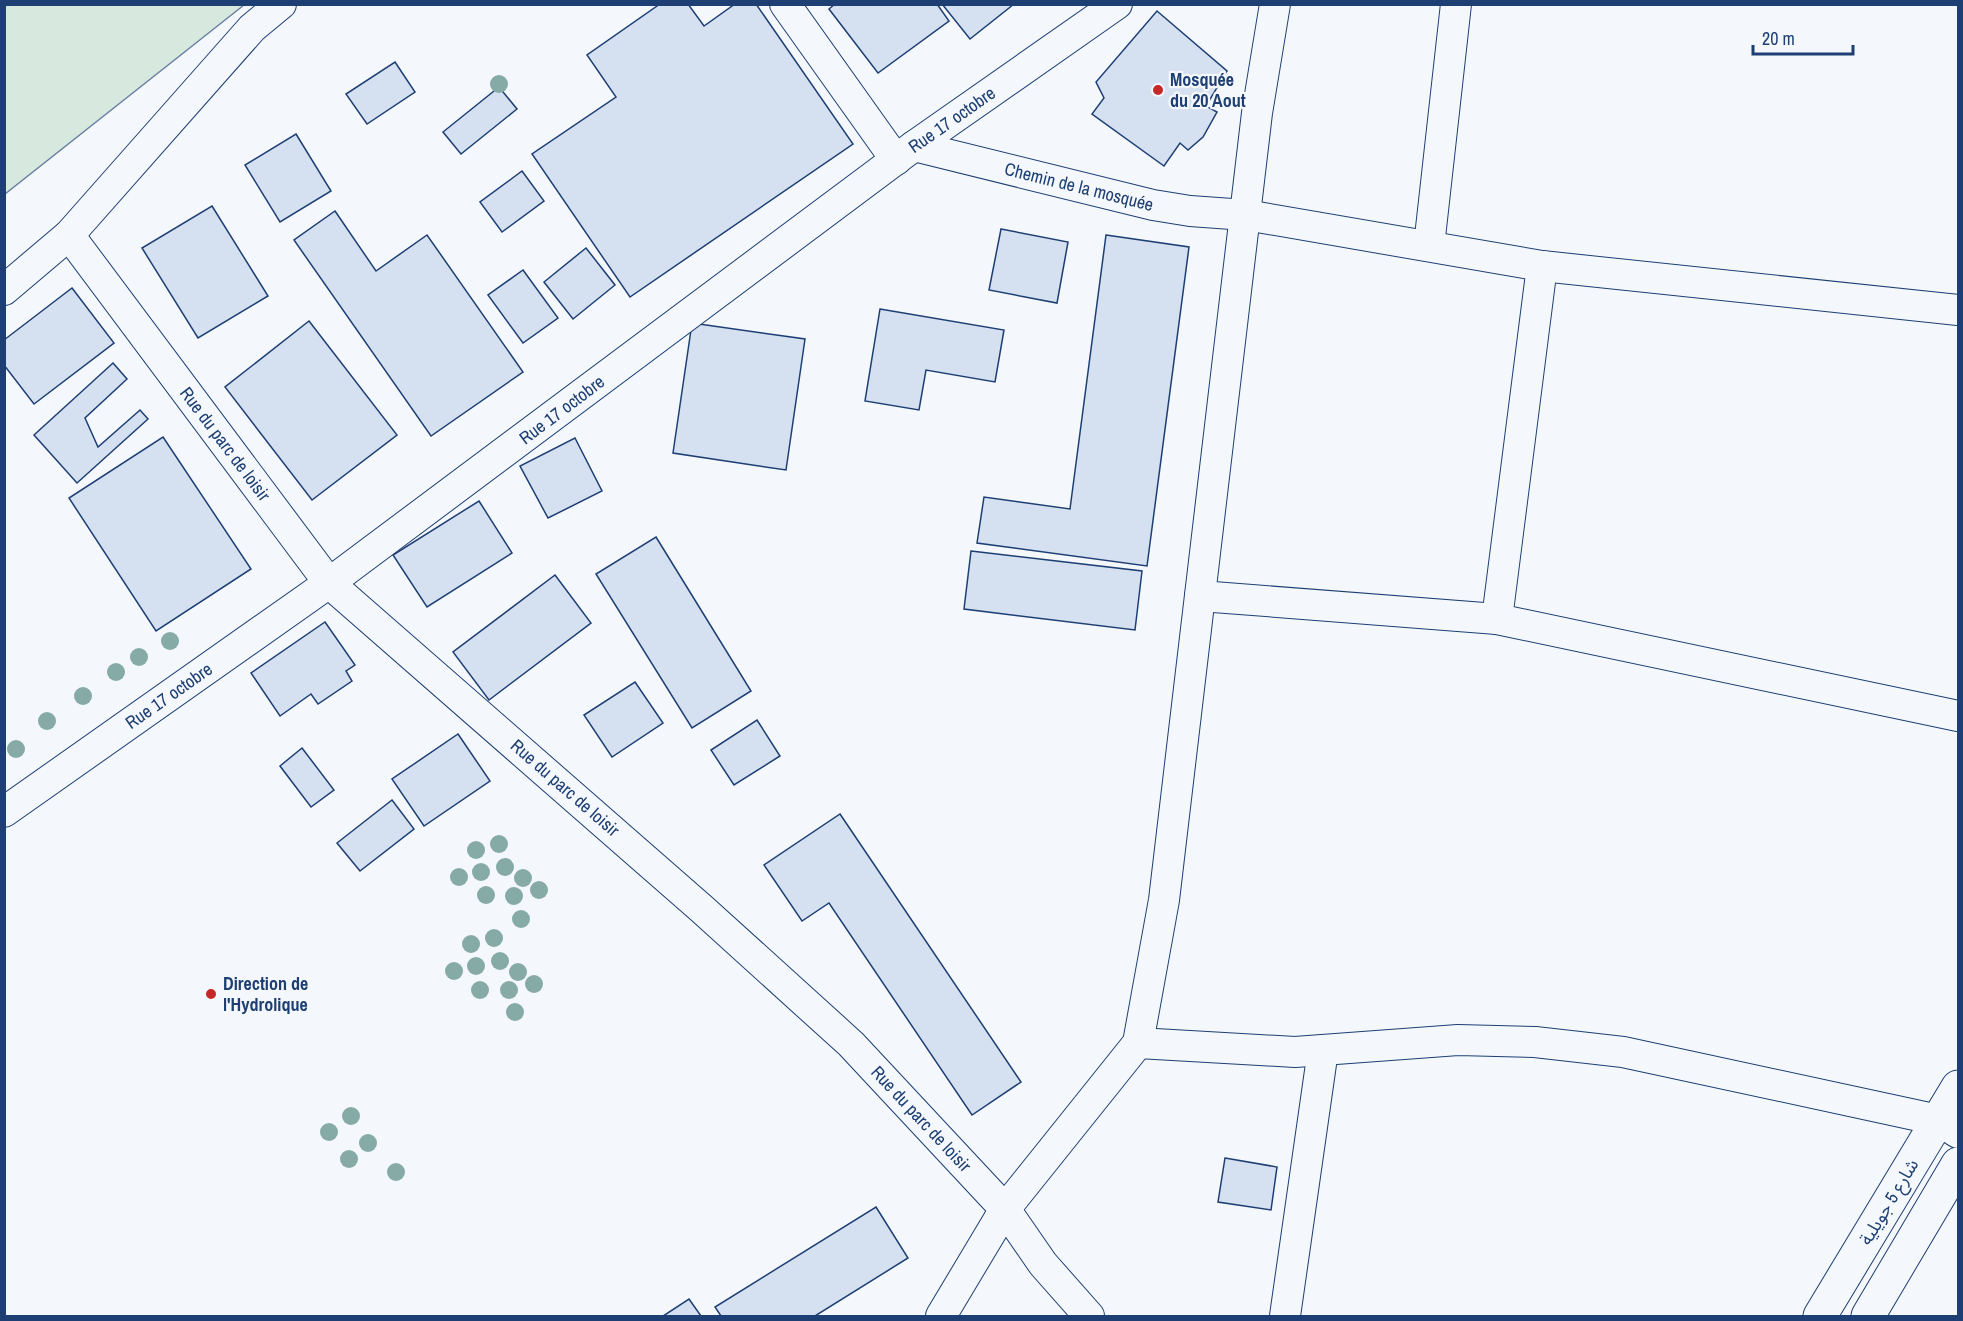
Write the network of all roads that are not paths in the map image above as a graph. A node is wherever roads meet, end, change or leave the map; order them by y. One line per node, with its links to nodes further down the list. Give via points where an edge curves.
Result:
1 (281, 4): 8 (street, via 252,28)
2 (785, 4): 6 (street)
3 (1117, 4): 6 (street, Rue 17 octobre)
4 (1275, 4): 7 (street)
5 (1456, 4): 9 (street)
6 (905, 153): 7 (street, Chemin de la mosquée, via 1153,205); 13 (street, Rue 17 octobre)
7 (1246, 215): 9 (street, Chemin de la mosquée); 14 (street)
8 (69, 235): 11 (street); 13 (street, Rue du parc de loisir)
9 (1429, 246): 10 (street, Chemin de la mosquée)
10 (1542, 266): 12 (street, Chemin de la mosquée); 15 (street)
11 (4, 290)
12 (1959, 310)
13 (329, 583): 17 (street, Rue 17 octobre); 23 (street, Rue du parc de loisir, via 851,1044)
14 (1200, 596): 15 (street); 18 (street, via 1164,900)
15 (1497, 619): 16 (street)
16 (1959, 716)
17 (4, 812)
18 (1138, 1043): 19 (street, via 1295,1052); 23 (street)
19 (1323, 1050): 21 (street, via 1458,1040 1534,1042 1623,1052); 26 (street)
20 (1959, 1087): 21 (main road, شارع 5 جويلية)
21 (1948, 1127): 27 (main road, شارع 5 جويلية)
22 (1959, 1164): 28 (main road)
23 (1005, 1209): 24 (street); 25 (street, Rue du parc de loisir, via 1043,1264)
24 (940, 1317)
25 (1089, 1317)
26 (1285, 1317)
27 (1820, 1317)
28 (1868, 1317)

